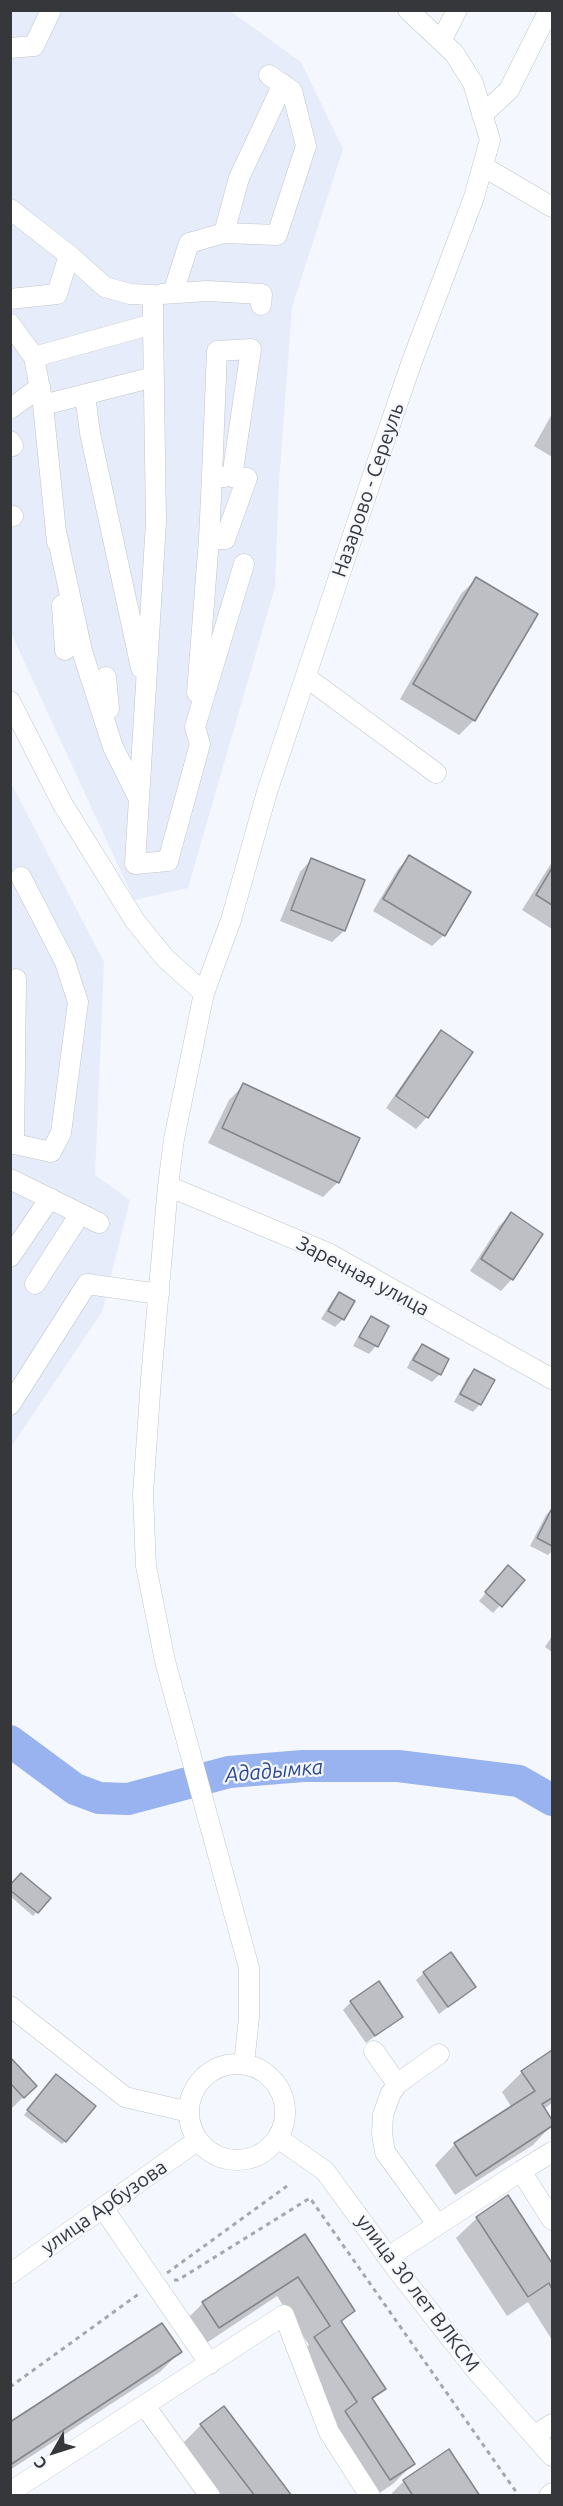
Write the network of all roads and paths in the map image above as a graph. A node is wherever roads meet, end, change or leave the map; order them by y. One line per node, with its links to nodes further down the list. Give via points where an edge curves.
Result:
1 (51, 10): 6 (street, via 34,46)
2 (408, 10): 5 (street, Назарово - Сереуль)
3 (458, 10): 5 (street)
4 (549, 10): 7 (street, via 509,90)
5 (441, 41): 7 (street, Назарово - Сереуль, via 454,53 473,83)
6 (10, 48)
7 (482, 115): 8 (street, Назарово - Сереуль, via 490,140)
8 (484, 167): 9 (street); 30 (street, Назарово - Сереуль, via 411,364)
9 (552, 207)
10 (10, 209): 12 (street)
11 (224, 233): 11 (street, via 239,178 276,79 292,91 306,146 277,235); 13 (street, via 189,243)
12 (69, 255): 13 (street, via 105,287 130,294); 14 (street, via 57,294)
13 (163, 294): 15 (street, via 262,294); 16 (street)
14 (10, 299)
15 (261, 304)
16 (153, 324): 18 (street); 19 (street)
17 (14, 336): 18 (street)
18 (34, 357): 21 (street)
19 (154, 377): 20 (street); 31 (street, via 156,522)
20 (85, 394): 21 (street); 31 (street)
21 (42, 396): 22 (street); 25 (street)
22 (10, 409)
23 (212, 476): 24 (street); 24 (street, via 217,351 250,350); 26 (street)
24 (232, 477): 26 (street, via 247,478 225,539)
25 (57, 531): 28 (street); 34 (street, via 82,651)
26 (209, 539): 33 (street)
27 (244, 564): 33 (street)
28 (65, 650)
29 (106, 677): 34 (street)
30 (306, 677): 35 (street); 39 (street, Назарово - Сереуль, via 267,792 231,920)
31 (147, 693): 36 (street)
32 (10, 701): 39 (street, via 62,803 135,921 165,958)
33 (195, 727): 36 (street, via 200,744 168,861 135,864)
34 (113, 747): 36 (street)
35 (436, 773)
36 (140, 800)
37 (21, 877): 40 (street, via 65,962 78,1002 61,1133 51,1152)
38 (16, 979): 40 (street)
39 (204, 993): 42 (street, Назарово - Сереуль)
40 (12, 1143)
41 (10, 1179): 43 (street)
42 (168, 1186): 48 (street, Назарово - Сереуль); 49 (street, Заречная улица, via 328,1253)
43 (50, 1198): 44 (street); 46 (street)
44 (80, 1214): 45 (street); 47 (street)
45 (99, 1223)
46 (10, 1257)
47 (35, 1284)
48 (159, 1294): 50 (street, via 87,1284); 54 (street, Назарово - Сереуль, via 143,1494 146,1566 165,1661 249,1968)
49 (552, 1379)
50 (12, 1400)
51 (10, 2006): 56 (street, via 125,2097)
52 (374, 2051): 55 (street)
53 (440, 2054): 55 (street)
54 (244, 2064): 56 (street, via 224,2065 204,2077 191,2097); 57 (street, via 264,2071 280,2091 285,2115)
55 (397, 2084): 63 (street, via 383,2115 385,2152)
56 (189, 2112): 58 (street)
57 (278, 2138): 58 (street, via 263,2153 238,2160 211,2152); 64 (street, улица 30 лет ВЛКСМ, via 325,2171)
58 (198, 2140): 61 (street, улица Арбузова)
59 (552, 2152): 60 (street)
60 (521, 2171): 62 (street); 63 (street)
61 (104, 2208): 65 (street, улица Арбузова); 66 (street)
62 (552, 2220)
63 (437, 2224): 64 (street)
64 (388, 2257): 70 (street, улица 30 лет ВЛКСМ, via 475,2369)
65 (10, 2274)
66 (155, 2282): 67 (street); 75 (path, via 178,2280 309,2198)
67 (210, 2364): 68 (street); 74 (street, via 284,2315 329,2432)
68 (145, 2406): 72 (street); 73 (street)
69 (552, 2424): 70 (street)
70 (534, 2436): 71 (street, улица 30 лет ВЛКСМ)
71 (552, 2456)
72 (10, 2492)
73 (210, 2496)
74 (370, 2496)
75 (519, 2496)

